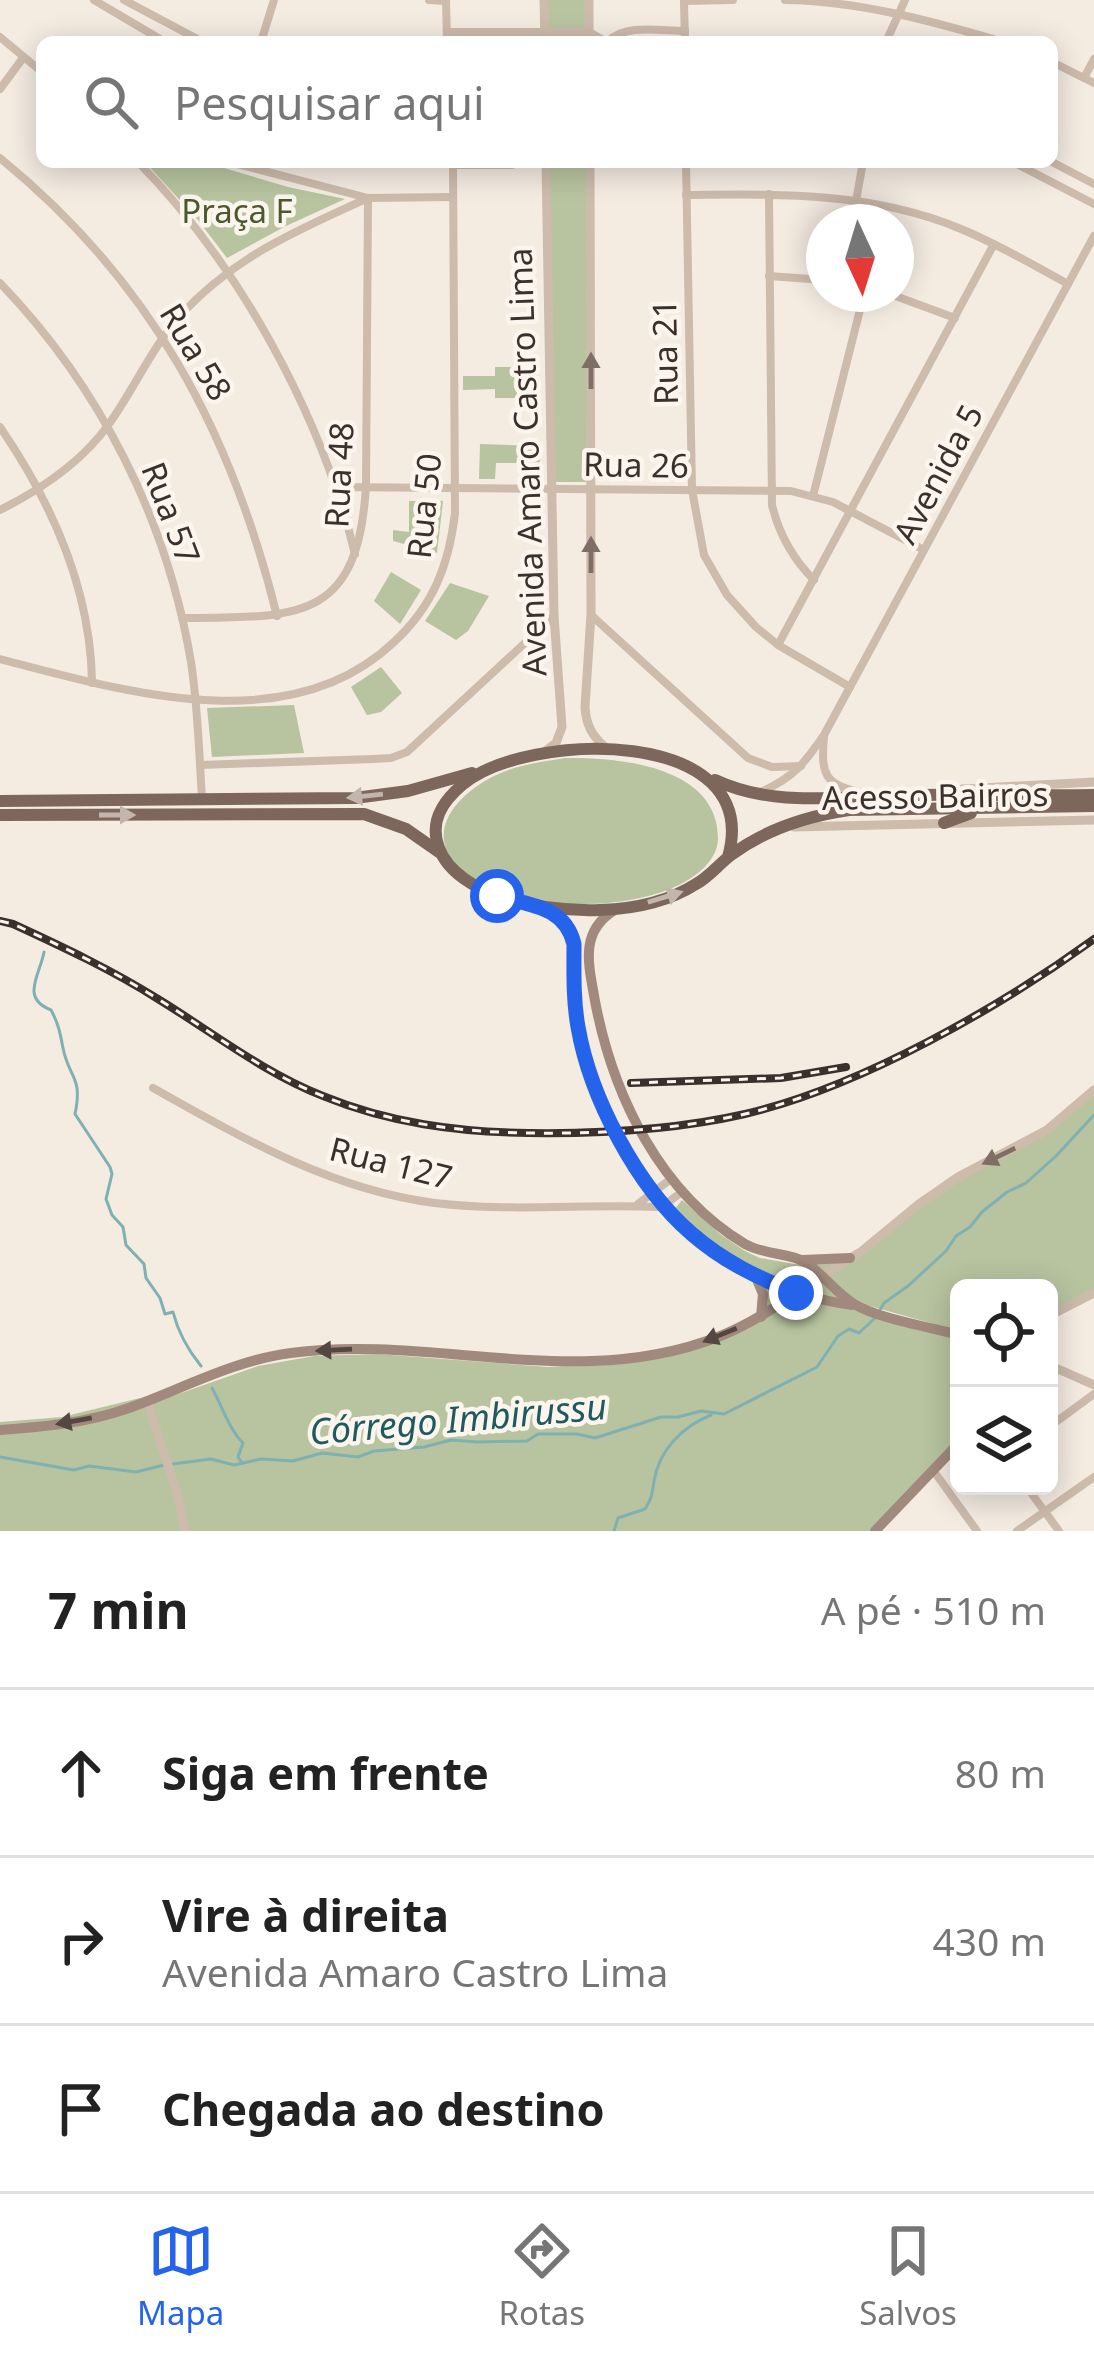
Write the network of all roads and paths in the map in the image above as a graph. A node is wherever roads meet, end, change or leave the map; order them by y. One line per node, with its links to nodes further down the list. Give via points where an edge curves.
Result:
1 (94, 0): 14 (street)
2 (124, 0): 15 (street)
3 (274, 0): 16 (street)
4 (429, 0): 10 (street)
5 (544, 0): 18 (street)
6 (589, 0): 19 (street)
7 (733, 0): 11 (street)
8 (784, 0): 12 (street)
9 (904, 0): 12 (street)
10 (446, 1): 17 (street)
11 (685, 1): 13 (street)
12 (898, 14): 22 (street); 23 (street)
13 (685, 31): 20 (street); 21 (street)
14 (154, 36)
15 (192, 36)
16 (263, 36)
17 (447, 36)
18 (545, 36)
19 (589, 36)
20 (613, 36)
21 (685, 36)
22 (889, 36)
23 (980, 36)
24 (0, 37): 25 (street)
25 (23, 58): 28 (street); 30 (street)
26 (1094, 59): 29 (street)
27 (1058, 65): 29 (street)
28 (36, 68)
29 (1089, 80)
30 (0, 89)
31 (0, 158): 58 (street, Rua 58, via 89,242)
32 (1058, 165): 41 (street)
33 (143, 168): 50 (street)
34 (253, 168): 45 (street)
35 (453, 168): 44 (street, Rua 50)
36 (545, 168): 63 (street, Avenida Amaro Castro Lima)
37 (594, 168): 64 (street, Avenida Amaro Castro Lima, one-way to 37)
38 (686, 168): 43 (street, Rua 21)
39 (862, 168): 46 (street)
40 (1025, 168): 47 (street)
41 (1094, 184)
42 (769, 194): 43 (street); 46 (street); 51 (street)
43 (686, 195): 67 (street, Rua 21)
44 (453, 197): 45 (street); 66 (street, Rua 50)
45 (368, 198): 50 (street); 61 (street, Rua 48)
46 (856, 200): 49 (street)
47 (1094, 204)
48 (1094, 236): 54 (street, Avenida 5)
49 (994, 244): 54 (street); 57 (street)
50 (226, 272): 58 (street); 62 (street, via 289,379)
51 (769, 275): 52 (street); 68 (street)
52 (806, 278)
53 (0, 283): 59 (street, Rua 57)
54 (1068, 284): 72 (street, Avenida 5)
55 (914, 303): 57 (street)
56 (859, 312): 69 (street)
57 (955, 318): 71 (street)
58 (162, 337): 59 (street); 76 (street, Rua 58, via 232,472)
59 (108, 426): 65 (street); 78 (street, Rua 57, via 153,519)
60 (0, 427): 65 (street)
61 (366, 486): 62 (street, Rua 26); 66 (street, Rua 26); 73 (street, Rua 48)
62 (334, 487): 73 (street)
63 (551, 488): 64 (street, Rua 26); 66 (street, Rua 26); 77 (street, Avenida Amaro Castro Lima)
64 (592, 488): 67 (street, Rua 26); 75 (street, Avenida Amaro Castro Lima, one-way to 64)
65 (38, 489): 70 (street); 81 (street, via 80,590)
66 (456, 490): 83 (street, Rua 50, via 438,585 385,652 318,689)
67 (692, 490): 68 (street, Rua 26); 79 (street, Rua 21, via 712,573)
68 (770, 490): 69 (street, Rua 26); 74 (street, via 783,538)
69 (813, 496): 71 (street, Rua 26)
70 (0, 510)
71 (851, 510): 72 (street, Rua 26); 74 (street)
72 (924, 550): 82 (street, Avenida 5)
73 (356, 556): 76 (street, Rua 48, via 317,602)
74 (814, 580): 79 (street)
75 (591, 615): 84 (street, Avenida Amaro Castro Lima); 90 (street, via 748,758)
76 (277, 616): 78 (street, Rua 48)
77 (554, 616): 85 (street, Avenida Amaro Castro Lima); 89 (street, via 407,752)
78 (182, 618): 83 (street, Rua 57)
79 (778, 645): 82 (street, Rua 21)
80 (0, 659): 81 (street, Rua 50)
81 (92, 683): 83 (street, Rua 50)
82 (850, 687): 86 (street, Avenida 5)
83 (195, 699): 89 (street, Rua 57)
84 (586, 699): 85 (street); 87 (street, Avenida Amaro Castro Lima, via 589,727)
85 (561, 700): 88 (street, Avenida Amaro Castro Lima, via 561,736)
86 (824, 735): 90 (street, Avenida 5); 97 (street, via 828,778)
87 (606, 748): 88 (main road); 92 (main road)
88 (544, 752): 91 (main road)
89 (200, 765): 98 (street, Rua 57)
90 (802, 766): 95 (street, Avenida 5)
91 (479, 771): 98 (main road, one-way to 98, via 355,798); 107 (main road, via 440,809)
92 (703, 775): 95 (main road); 108 (main road, via 730,812)
93 (1094, 782): 94 (street)
94 (905, 794): 97 (main road); 100 (main road)
95 (754, 795): 97 (main road)
96 (1094, 795): 100 (main road)
97 (874, 796)
98 (202, 798): 99 (main road)
99 (0, 800)
100 (1002, 802): 101 (main road); 102 (main road)
101 (1094, 806)
102 (983, 808): 105 (main road); 106 (main road, via 849,810)
103 (0, 815): 107 (main road, one-way to 107, via 364,814 406,829)
104 (1094, 820): 105 (street, Acesso Bairros)
105 (944, 823): 106 (street, Acesso Bairros)
106 (776, 830): 108 (main road)
107 (440, 854): 109 (main road, via 482,890)
108 (728, 857): 110 (main road, one-way to 108, via 685,891)
109 (546, 908): 110 (main road); 114 (main road, via 571,931 588,1068)
110 (616, 908): 113 (main road, via 589,943 595,1000 624,1099)
111 (153, 1088): 116 (street, Rua 127, via 261,1148 404,1198 491,1208)
112 (1094, 1090): 118 (street, one-way to 118, via 1047,1130 937,1191)
113 (672, 1178): 114 (street); 115 (main road)
114 (653, 1190): 116 (street); 117 (main road)
115 (682, 1192): 117 (street); 119 (main road, via 754,1250)
116 (637, 1205): 117 (street, Rua 127)
117 (664, 1205): 120 (main road, via 710,1249)
118 (850, 1258): 119 (main road); 121 (street)
119 (802, 1260): 121 (main road)
120 (754, 1274): 122 (main road); 126 (main road, via 763,1294)
121 (820, 1277): 122 (main road); 124 (main road)
122 (796, 1293): 124 (main road); 126 (main road)
123 (1094, 1293): 125 (street)
124 (860, 1308): 127 (main road)
125 (1058, 1311)
126 (760, 1317): 131 (main road, one-way to 131, via 699,1344 602,1361 344,1348 287,1353)
127 (950, 1333)
128 (1058, 1369): 129 (street)
129 (1094, 1385)
130 (1094, 1394): 132 (street)
131 (147, 1401): 133 (main road, one-way to 133, via 96,1418); 140 (street)
132 (1058, 1420)
133 (0, 1430)
134 (950, 1452): 135 (main road)
135 (933, 1470): 139 (main road); 142 (street)
136 (1094, 1477): 138 (street)
137 (1033, 1495): 138 (street)
138 (1045, 1512): 143 (street); 144 (street)
139 (891, 1526): 141 (main road)
140 (185, 1531)
141 (874, 1531)
142 (977, 1531)
143 (1017, 1531)
144 (1059, 1531)

